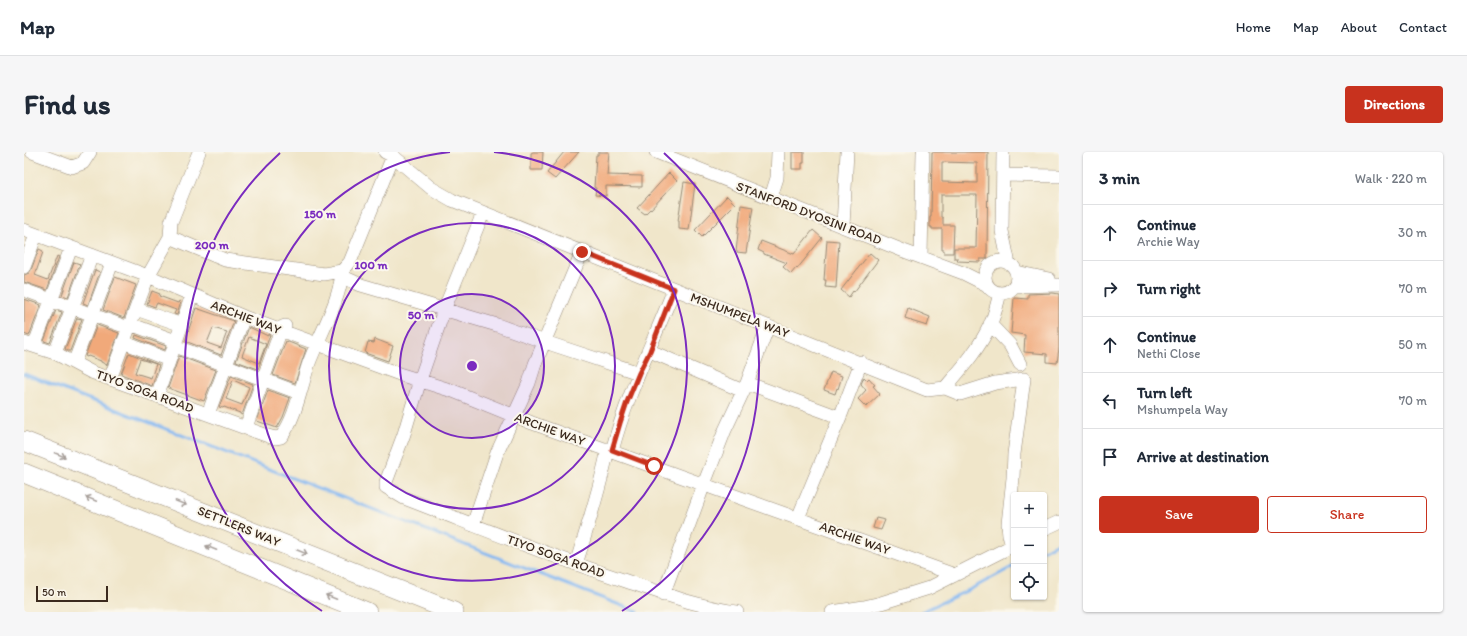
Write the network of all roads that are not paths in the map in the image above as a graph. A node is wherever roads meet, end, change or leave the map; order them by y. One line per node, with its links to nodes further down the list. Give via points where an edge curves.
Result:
1 (32, 152): 2 (street, via 72,167 83,163)
2 (90, 152)
3 (199, 152): 17 (street, via 171,222)
4 (656, 152): 12 (street, STANFORD DYOSINI ROAD)
5 (778, 152): 12 (street, via 777,178)
6 (847, 152): 14 (street)
7 (923, 152): 21 (street)
8 (1003, 152): 10 (street)
9 (389, 154): 13 (street, MSHUMPELA WAY, via 440,194); 27 (street, via 352,256)
10 (1003, 175): 11 (street); 15 (street)
11 (1059, 176)
12 (771, 197): 14 (street, STANFORD DYOSINI ROAD)
13 (483, 213): 19 (street, MSHUMPELA WAY); 40 (street)
14 (843, 226): 21 (street, STANFORD DYOSINI ROAD)
15 (1002, 231): 23 (street); 25 (street)
16 (30, 232): 18 (street, ARCHIE WAY); 24 (street)
17 (170, 237): 27 (street, via 225,260 324,274); 28 (street)
18 (71, 248): 20 (street, ARCHIE WAY); 37 (street)
19 (582, 252): 33 (street, MSHUMPELA WAY); 48 (street)
20 (92, 255): 22 (street, ARCHIE WAY); 38 (street)
21 (921, 257): 26 (street, STANFORD DYOSINI ROAD)
22 (112, 262): 28 (street, ARCHIE WAY); 41 (street)
23 (990, 266): 25 (street, via 1001,262); 26 (street); 30 (street, via 986,272)
24 (24, 267)
25 (1012, 268): 29 (street); 32 (street, via 1016,277)
26 (963, 272): 30 (street, STANFORD DYOSINI ROAD)
27 (342, 274): 40 (street, via 361,285); 49 (street, via 337,294)
28 (148, 276): 36 (street, ARCHIE WAY); 39 (street)
29 (1059, 280)
30 (987, 285): 35 (street)
31 (1059, 285): 32 (street)
32 (1014, 286): 35 (street)
33 (674, 289): 46 (street, MSHUMPELA WAY); 53 (street)
34 (24, 290): 37 (street)
35 (1000, 293): 43 (street)
36 (192, 295): 42 (street, ARCHIE WAY); 44 (street)
37 (52, 300): 38 (street); 52 (street)
38 (72, 308): 41 (street); 54 (street)
39 (136, 309): 44 (street); 45 (street)
40 (444, 310): 48 (street); 63 (street)
41 (92, 315): 45 (street); 57 (street)
42 (244, 317): 47 (street, ARCHIE WAY); 59 (street)
43 (990, 324): 58 (street, via 1010,345); 65 (street, via 983,339)
44 (182, 325): 51 (street)
45 (129, 326): 50 (street); 51 (street)
46 (768, 326): 56 (street, MSHUMPELA WAY); 64 (street)
47 (280, 330): 49 (street, ARCHIE WAY); 62 (street)
48 (547, 337): 60 (street); 70 (street)
49 (318, 341): 63 (street, ARCHIE WAY); 66 (street)
50 (123, 342): 55 (street); 61 (street)
51 (175, 343): 55 (street); 59 (street)
52 (29, 344): 54 (street, TIYO SOGA ROAD)
53 (650, 351): 60 (street); 64 (street)
54 (55, 353): 57 (street, TIYO SOGA ROAD)
55 (170, 360): 67 (street)
56 (861, 362): 65 (street, MSHUMPELA WAY, via 927,390); 69 (street)
57 (74, 363): 61 (street, TIYO SOGA ROAD)
58 (1020, 364)
59 (226, 366): 62 (street); 68 (street)
60 (639, 373): 73 (street)
61 (110, 378): 67 (street, TIYO SOGA ROAD)
62 (263, 380): 66 (street); 71 (street)
63 (420, 380): 70 (street, ARCHIE WAY); 78 (street, TIYO SOGA ROAD, via 386,482 387,488 404,498)
64 (745, 387): 69 (street); 75 (street)
65 (946, 388): 80 (street, via 960,394 995,383 1024,378 1008,524)
66 (299, 393): 71 (street, TIYO SOGA ROAD, via 281,437 268,436)
67 (157, 396): 68 (street, TIYO SOGA ROAD)
68 (208, 414): 71 (street, TIYO SOGA ROAD)
69 (841, 415): 76 (street)
70 (514, 416): 73 (street, ARCHIE WAY); 78 (street, via 494,461)
71 (246, 427)
72 (24, 441): 85 (highway, SETTLERS WAY, one-way to 85)
73 (610, 450): 75 (street, ARCHIE WAY); 82 (street)
74 (24, 473): 86 (highway, one-way to 74)
75 (704, 484): 76 (street, ARCHIE WAY); 84 (street)
76 (798, 518): 83 (street, ARCHIE WAY)
77 (1059, 522): 79 (street)
78 (473, 525): 82 (street, TIYO SOGA ROAD)
79 (1046, 528)
80 (1011, 542)
81 (1011, 547): 83 (street)
82 (576, 564): 84 (street, TIYO SOGA ROAD)
83 (955, 575): 89 (street, via 929,588 892,600)
84 (663, 595): 88 (street, TIYO SOGA ROAD)
85 (447, 609): 87 (highway, SETTLERS WAY)
86 (367, 612)
87 (459, 612)
88 (737, 612)
89 (832, 612)

